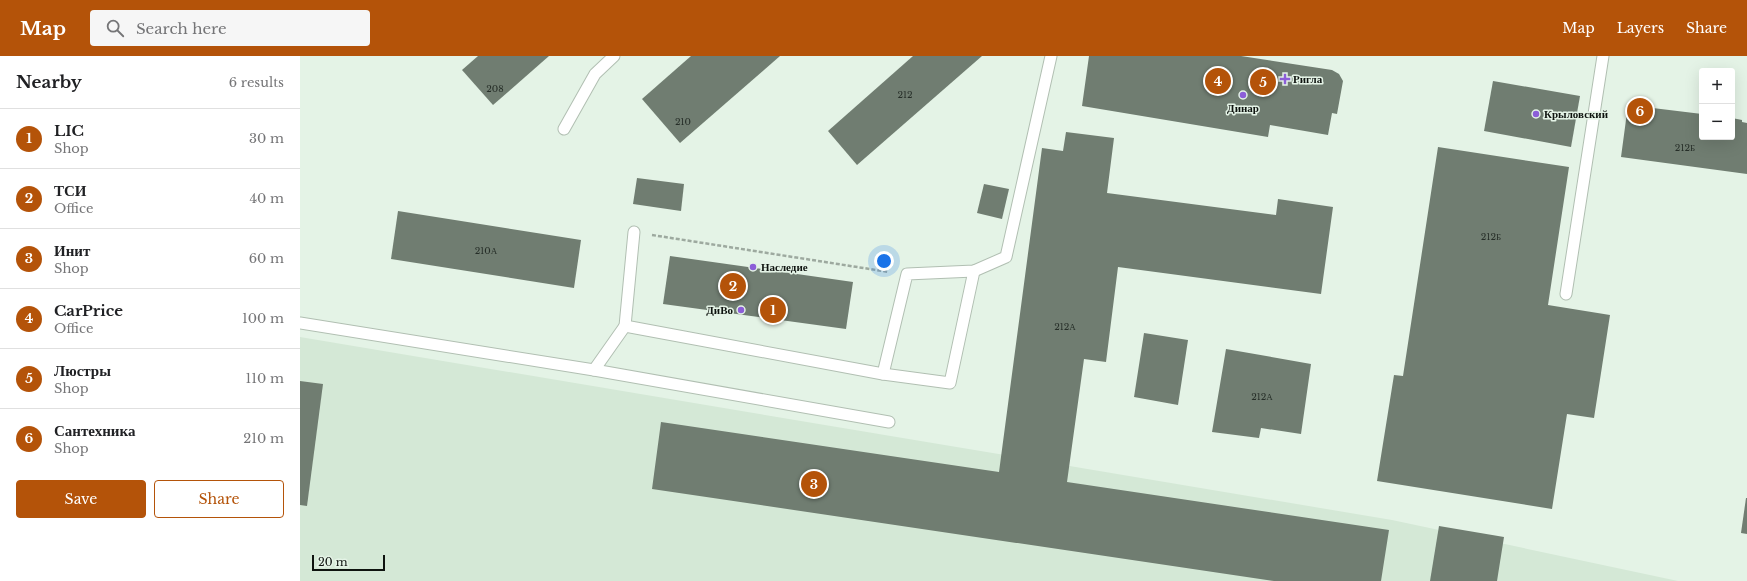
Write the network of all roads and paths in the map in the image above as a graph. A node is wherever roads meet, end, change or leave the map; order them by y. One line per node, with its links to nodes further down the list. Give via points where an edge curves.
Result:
1 (614, 56): 4 (lane, via 595,74)
2 (1051, 56): 6 (lane, via 1006,257)
3 (1603, 56): 8 (lane)
4 (564, 129)
5 (634, 232): 7 (path); 10 (lane)
6 (974, 271): 7 (lane); 12 (lane, via 950,383)
7 (907, 274): 12 (lane)
8 (1566, 294)
9 (300, 323): 11 (lane)
10 (625, 326): 11 (lane); 12 (lane)
11 (594, 370): 13 (lane)
12 (883, 374)
13 (889, 422)

